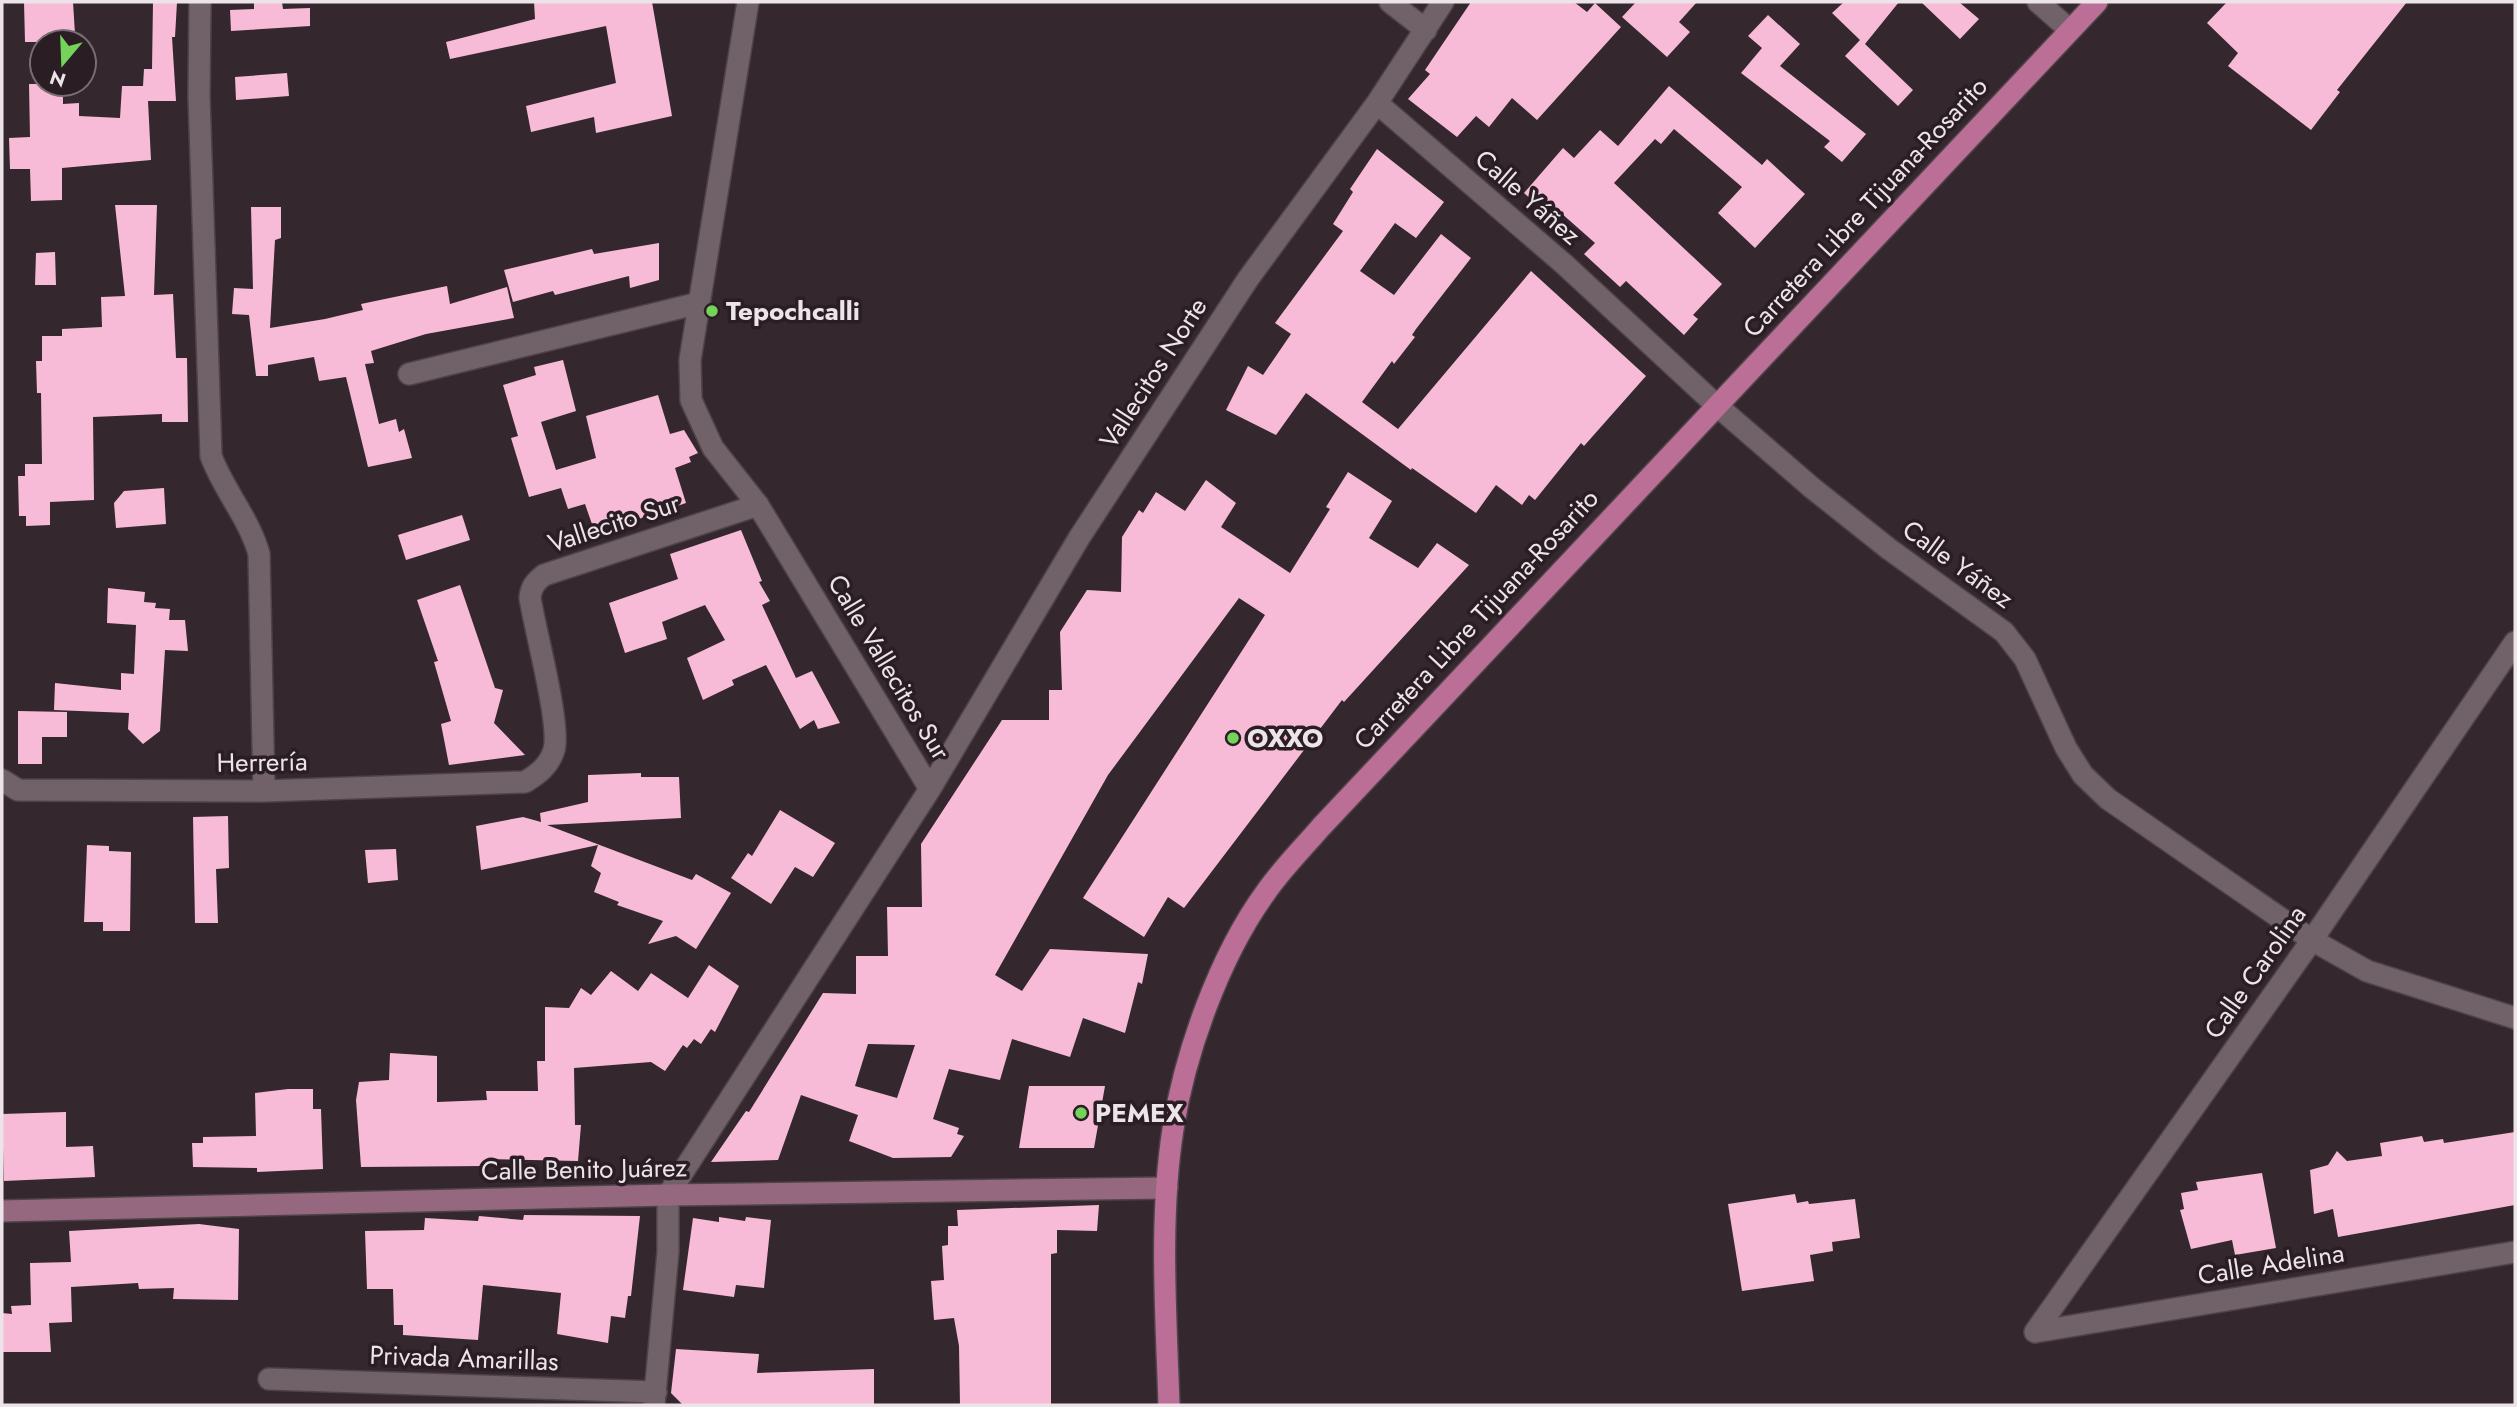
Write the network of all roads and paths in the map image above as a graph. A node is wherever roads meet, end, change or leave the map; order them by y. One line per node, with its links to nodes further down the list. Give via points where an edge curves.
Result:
1 (200, 2): 18 (street, via 210,445 218,475 254,534 259,554)
2 (748, 2): 10 (street, Calle Vallecitos Sur)
3 (1390, 2): 7 (street)
4 (1443, 2): 7 (street, Vallecitos Norte)
5 (2038, 2): 8 (street)
6 (2097, 2): 8 (main road, Carretera Libre Tijuana-Rosarito)
7 (1426, 30): 9 (street, Vallecitos Norte)
8 (2070, 30): 12 (main road, Carretera Libre Tijuana-Rosarito, via 1800,319)
9 (1377, 103): 12 (street, Calle Yáñez, via 1564,264); 17 (street, Vallecitos Norte, via 1248,279 1086,527)
10 (699, 303): 11 (street); 13 (street, Calle Vallecitos Sur, via 690,360 691,400 713,448)
11 (409, 374)
12 (1714, 404): 19 (street, Calle Yáñez, via 1889,549 2004,632 2025,659 2066,748 2083,775 2108,799); 21 (main road, Carretera Libre Tijuana-Rosarito, via 1266,892 1240,933 1194,1046 1173,1127)
13 (758, 505): 16 (street, Vallecito Sur, via 537,580 530,598 556,734 550,760); 17 (street, Calle Vallecitos Sur)
14 (2515, 642): 19 (street, Calle Carolina)
15 (2, 781): 18 (street, Herrería, via 18,790)
16 (525, 782): 18 (street, Herrería)
17 (930, 789): 22 (street, Calle Vallecitos Sur)
18 (264, 791)
19 (2312, 940): 20 (street, Calle Yáñez, via 2367,971); 25 (street, Calle Carolina)
20 (2515, 1018)
21 (1167, 1188): 22 (street, Calle Benito Juárez); 28 (main road, Carretera Libre Tijuana-Rosarito)
22 (668, 1195): 23 (street, Calle Benito Juárez); 27 (street, via 668,1252)
23 (2, 1211)
24 (2515, 1252): 25 (street, Calle Adelina)
25 (2035, 1332)
26 (269, 1379): 27 (street, Privada Amarillas)
27 (655, 1399)
28 (1169, 1405)

